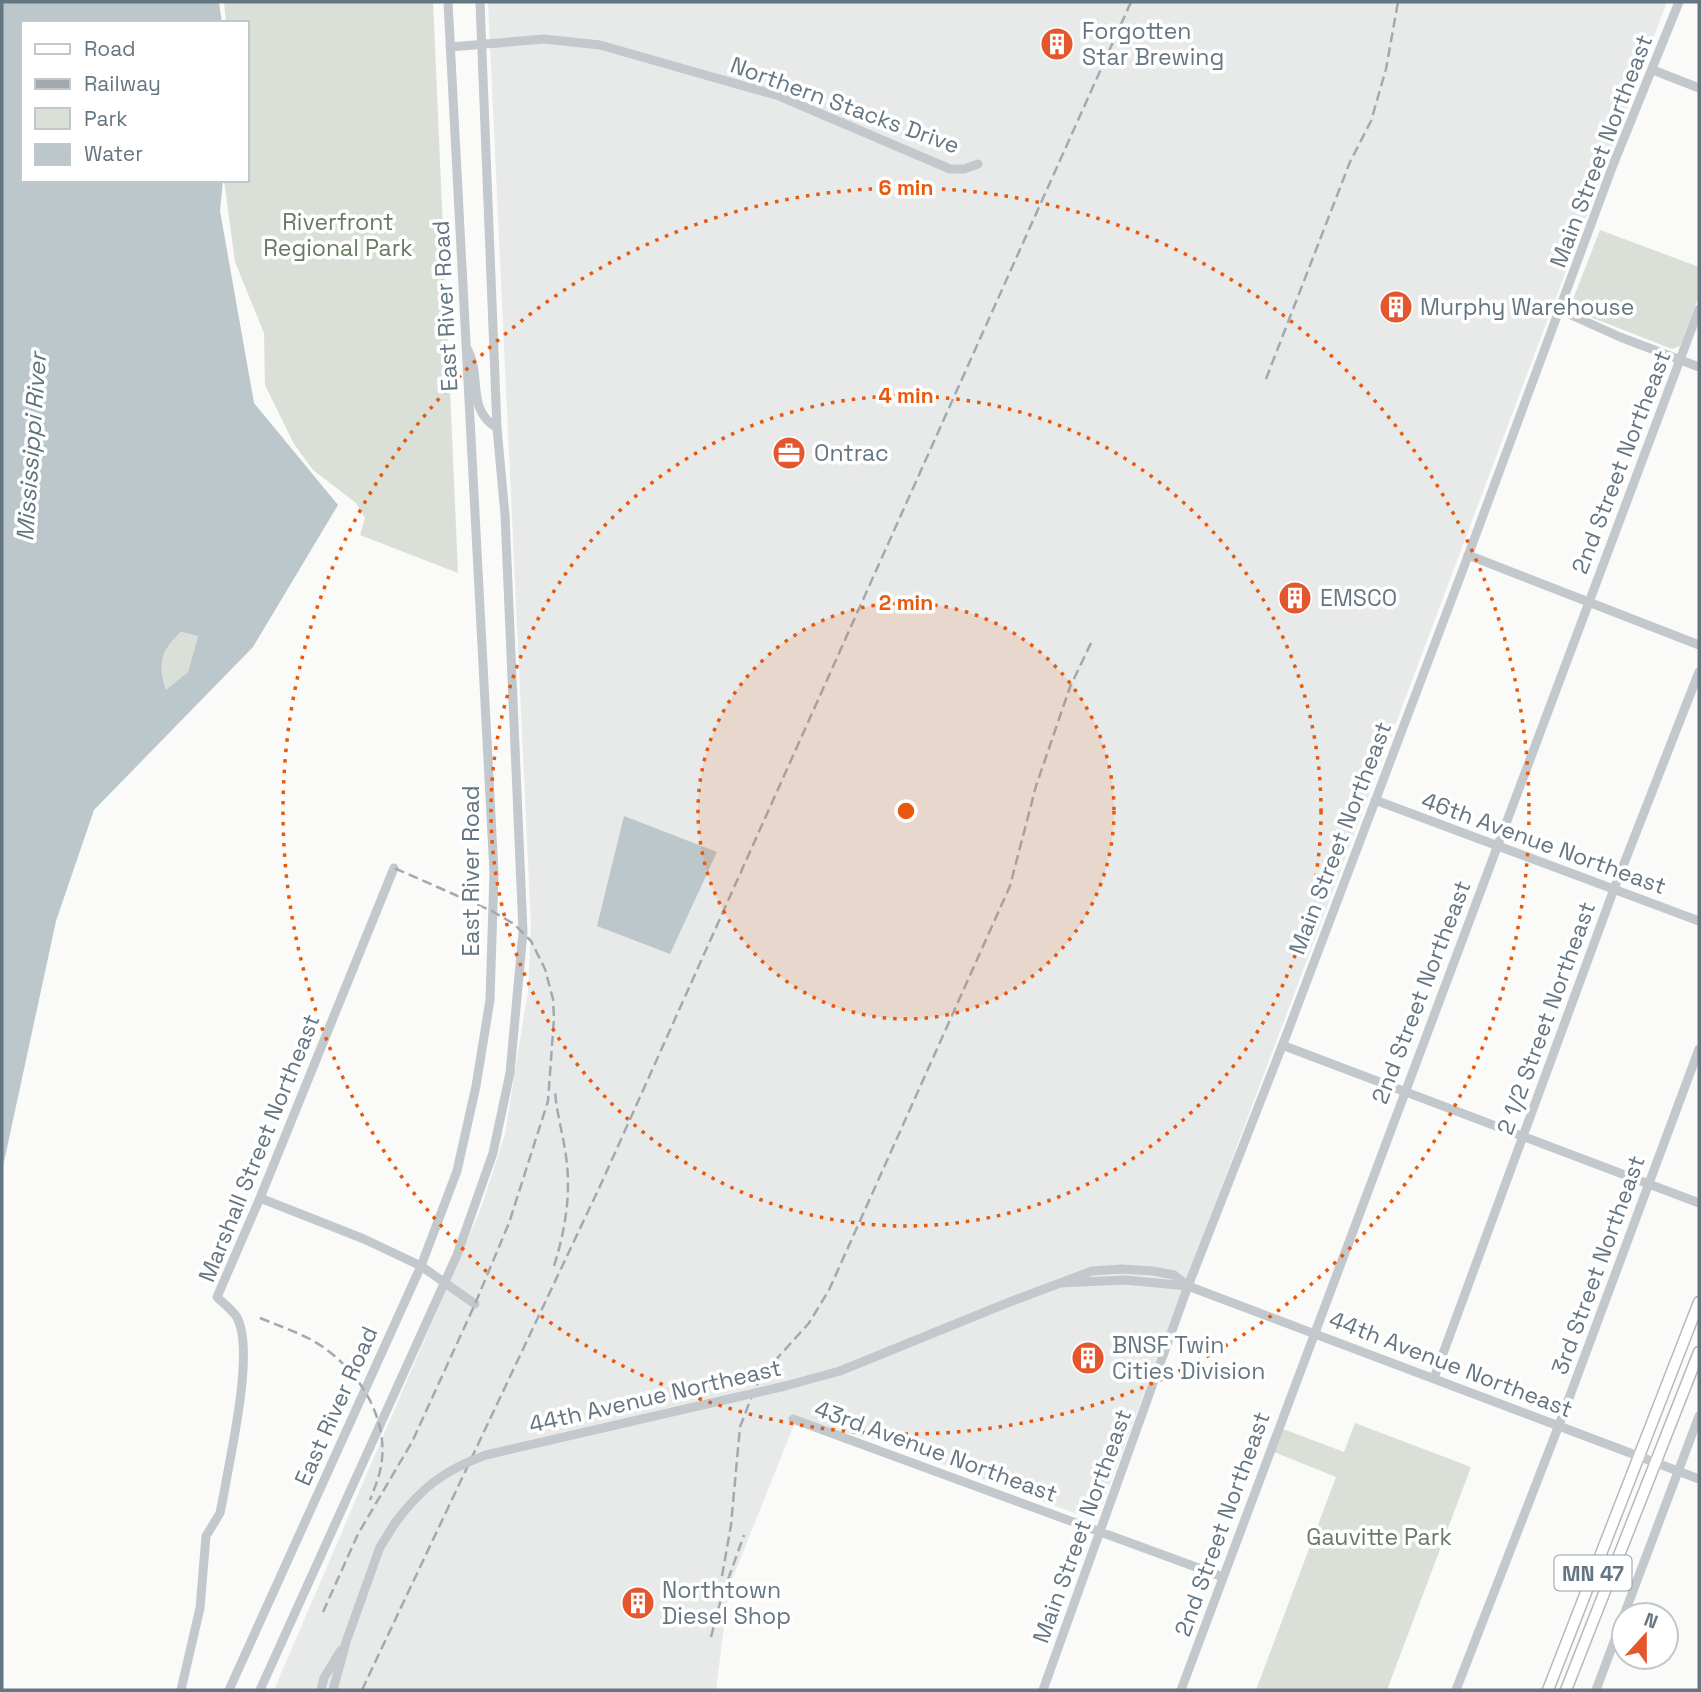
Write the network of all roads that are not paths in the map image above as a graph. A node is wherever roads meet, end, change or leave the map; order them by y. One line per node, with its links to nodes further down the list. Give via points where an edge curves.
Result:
1 (448, 2): 5 (street, East River Road)
2 (480, 2): 4 (street, East River Road)
3 (1679, 2): 6 (street, Main Street Northeast)
4 (482, 46): 5 (street, Northern Stacks Drive); 8 (street, Northern Stacks Drive, via 544,39 600,45 779,96 950,169); 14 (street, East River Road)
5 (450, 47): 11 (street, East River Road)
6 (1653, 70): 7 (street); 10 (street, Main Street Northeast)
7 (1699, 88)
8 (978, 164)
9 (1699, 309): 12 (street, 2nd Street Northeast)
10 (1560, 310): 12 (street); 15 (street, Main Street Northeast)
11 (466, 345): 14 (street, via 474,362 480,410); 31 (street, East River Road, via 494,873 490,1000 457,1171)
12 (1680, 360): 13 (street); 16 (street, 2nd Street Northeast)
13 (1699, 368)
14 (497, 428): 32 (street, East River Road, via 523,932 521,968 510,1073 493,1153)
15 (1468, 555): 16 (street); 19 (street, Main Street Northeast)
16 (1589, 601): 17 (street); 20 (street, 2nd Street Northeast)
17 (1699, 645)
18 (1699, 672): 22 (street, 2 1/2 Street Northeast)
19 (1375, 800): 20 (street, 46th Avenue Northeast); 24 (street, Main Street Northeast)
20 (1497, 846): 22 (street, 46th Avenue Northeast); 26 (street, 2nd Street Northeast)
21 (394, 868): 29 (street, Marshall Street Northeast)
22 (1614, 889): 23 (street, 46th Avenue Northeast); 27 (street, 2 1/2 Street Northeast)
23 (1699, 921)
24 (1282, 1045): 26 (street); 33 (street, Main Street Northeast)
25 (1699, 1049): 28 (street, 3rd Street Northeast)
26 (1404, 1092): 27 (street); 36 (street, 2nd Street Northeast)
27 (1522, 1138): 28 (street); 38 (street, 2 1/2 Street Northeast)
28 (1647, 1184): 30 (street); 41 (street, 3rd Street Northeast)
29 (260, 1199): 31 (street); 51 (street, Marshall Street Northeast, via 217,1297 242,1331 244,1364 224,1493 220,1513 206,1536 200,1608)
30 (1699, 1203)
31 (422, 1266): 32 (street); 52 (street, East River Road)
32 (445, 1283): 35 (street); 53 (street, East River Road)
33 (1188, 1286): 36 (street, 44th Avenue Northeast); 46 (street, Main Street Northeast); 49 (street, 44th Avenue Northeast, bridge, via 1125,1280 1060,1283 840,1371 460,1465 435,1479 409,1504 380,1546)
34 (1699, 1302): 42 (main road, MN 47)
35 (475, 1304)
36 (1314, 1333): 38 (street, 44th Avenue Northeast); 47 (street, 2nd Street Northeast)
37 (1699, 1352): 43 (main road, MN 47)
38 (1434, 1378): 41 (street, 44th Avenue Northeast)
39 (1699, 1416): 44 (street)
40 (793, 1419): 46 (street, 43rd Avenue Northeast)
41 (1559, 1425): 42 (street, 44th Avenue Northeast); 58 (street, 3rd Street Northeast)
42 (1640, 1456): 43 (street, 44th Avenue Northeast); 59 (main road, MN 47)
43 (1656, 1462): 44 (street, 44th Avenue Northeast); 60 (main road, MN 47)
44 (1678, 1471): 45 (street, 44th Avenue Northeast); 48 (street)
45 (1699, 1479)
46 (1100, 1532): 47 (street, 43rd Avenue Northeast); 56 (street, Main Street Northeast)
47 (1223, 1577): 57 (street, 2nd Street Northeast)
48 (1629, 1601)
49 (346, 1642): 54 (street); 55 (street)
50 (1610, 1652): 61 (street)
51 (181, 1690)
52 (229, 1690)
53 (260, 1690)
54 (321, 1690)
55 (333, 1690)
56 (1043, 1690)
57 (1181, 1690)
58 (1456, 1690)
59 (1548, 1690)
60 (1566, 1690)
61 (1596, 1690)

